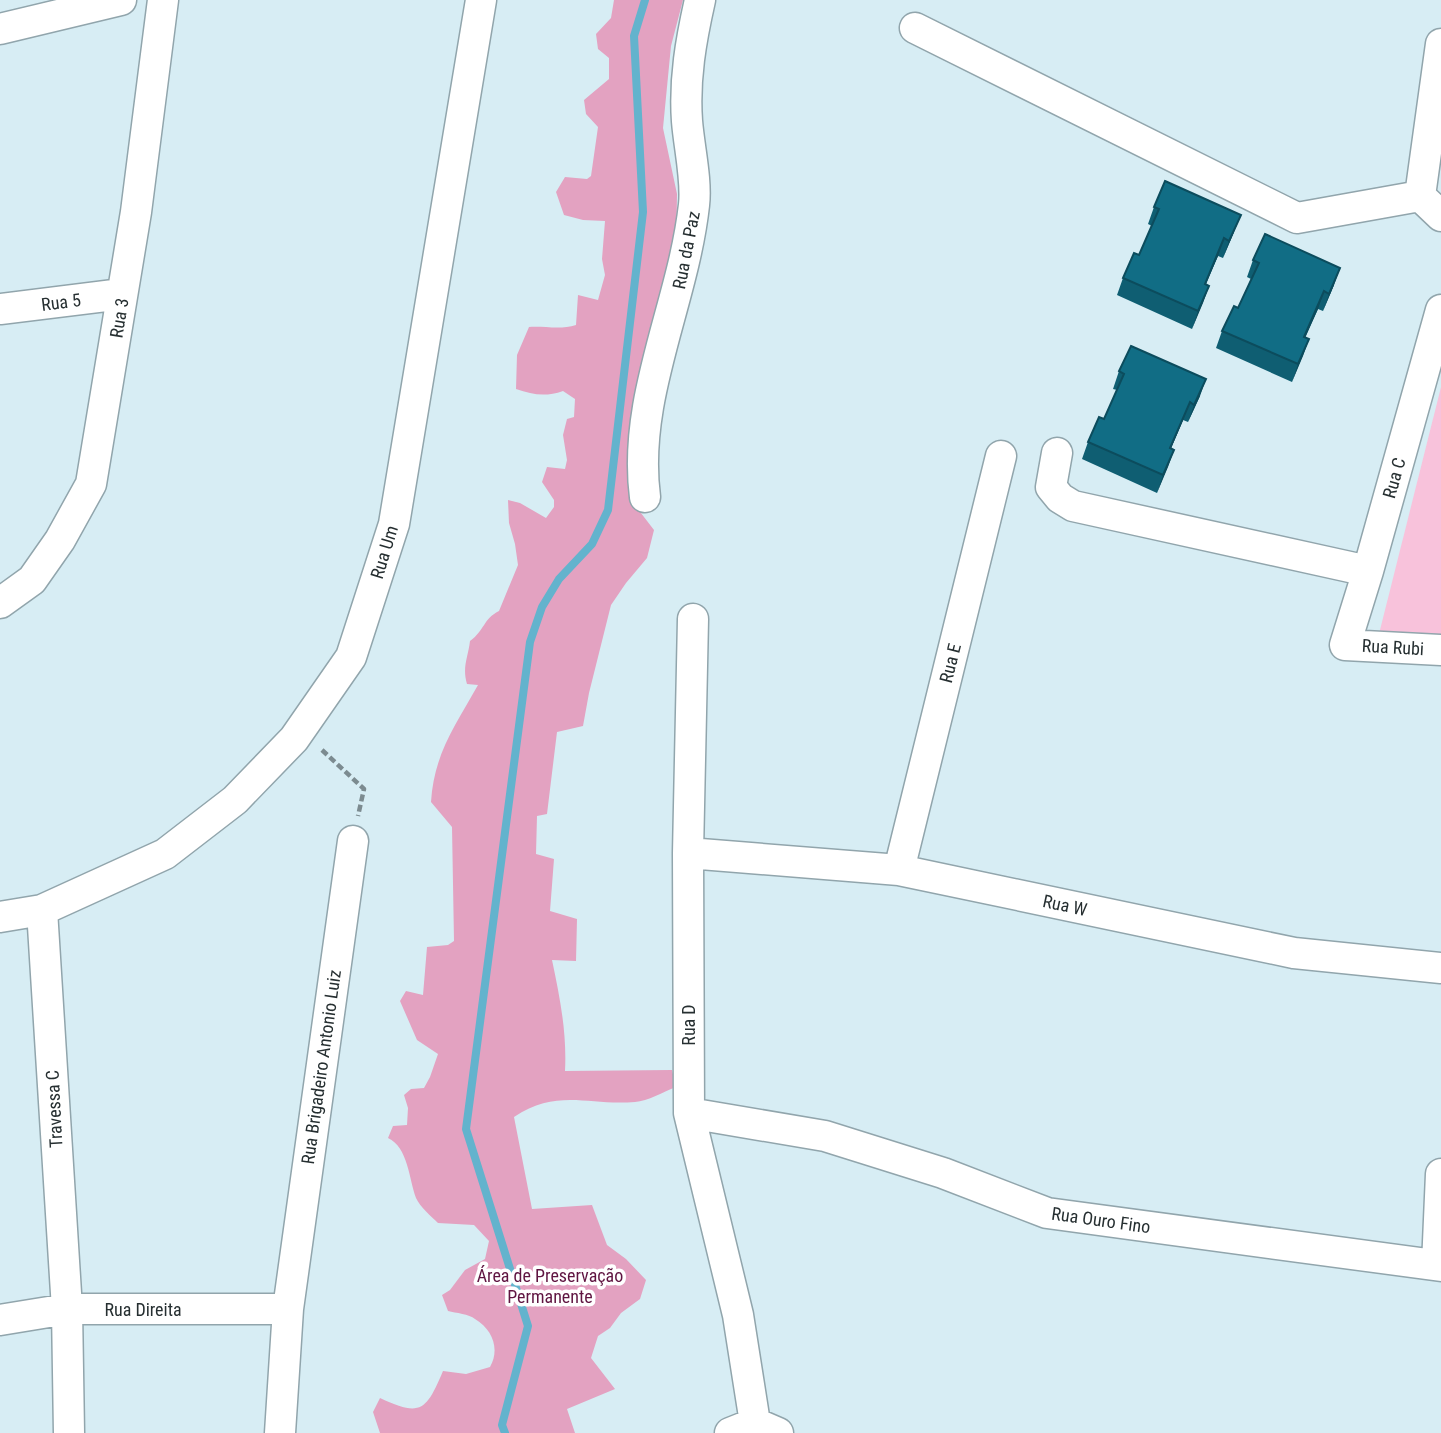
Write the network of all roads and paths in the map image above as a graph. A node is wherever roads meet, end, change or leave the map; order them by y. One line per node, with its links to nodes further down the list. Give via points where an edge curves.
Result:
1 (121, 0): 6 (street)
2 (163, 0): 9 (street, Rua 3)
3 (481, 0): 20 (street, Rua Um, via 394,524 351,657)
4 (700, 0): 14 (street, Rua da Paz, via 686,79 695,202 644,420 641,467)
5 (915, 28): 8 (street, via 1297,218)
6 (0, 29)
7 (1441, 44): 8 (street)
8 (1431, 206)
9 (122, 294): 10 (street, Rua 5); 16 (street, Rua 3, via 91,484 61,540 32,580)
10 (0, 309)
11 (1441, 310): 15 (street, Rua C)
12 (1056, 453): 15 (street, via 1051,487 1073,506)
13 (1001, 456): 23 (street, Rua E)
14 (645, 497)
15 (1368, 571): 18 (street, Rua C)
16 (0, 603)
17 (693, 620): 22 (street, Rua D)
18 (1345, 645): 19 (street, Rua Rubi)
19 (1441, 650)
20 (301, 730): 21 (path, via 364,789); 24 (street, Rua Um, via 235,800 165,854)
21 (353, 841): 31 (street, Rua Brigadeiro Antonio Luiz)
22 (688, 853): 23 (street, Rua W); 27 (street, Rua D)
23 (900, 870): 26 (street, Rua W, via 1294,953)
24 (42, 910): 25 (street, Rua Um); 30 (street, Travessa C)
25 (0, 917)
26 (1441, 968)
27 (688, 1113): 29 (street, Rua Ouro Fino, via 825,1136 943,1173 1047,1213); 33 (street, Rua D, via 738,1315)
28 (1441, 1174): 29 (street)
29 (1439, 1265)
30 (66, 1309): 31 (street, Rua Direita); 32 (street, Rua Direita); 34 (street, Travessa C)
31 (288, 1309): 35 (street, Rua Brigadeiro Antonio Luiz)
32 (0, 1320)
33 (754, 1430)
34 (69, 1433)
35 (280, 1433)

